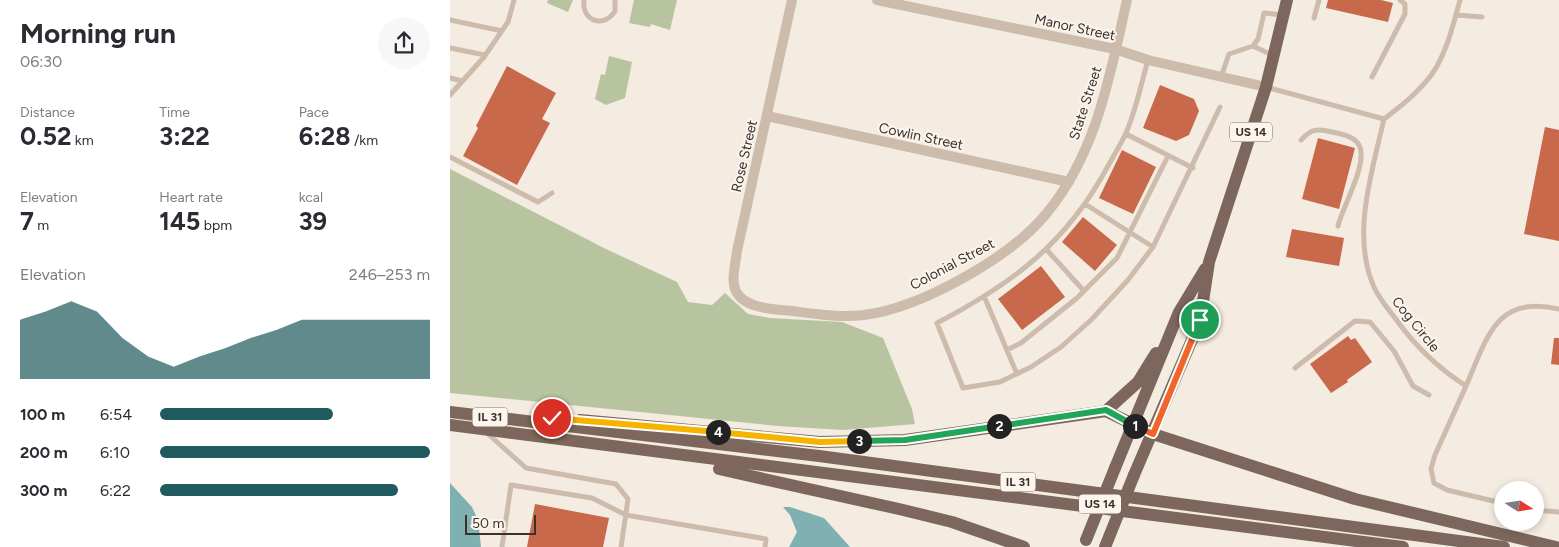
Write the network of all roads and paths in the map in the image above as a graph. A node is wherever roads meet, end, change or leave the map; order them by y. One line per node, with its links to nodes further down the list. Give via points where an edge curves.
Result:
1 (514, 0): 16 (lane)
2 (584, 0): 3 (lane, via 587,16 603,22 615,11)
3 (615, 0)
4 (792, 0): 30 (street, Rose Street)
5 (877, 0): 19 (street, Manor Street)
6 (1126, 0): 19 (street, State Street)
7 (1287, 0): 12 (main road, US 14)
8 (1319, 0): 14 (lane)
9 (1400, 0): 24 (lane, via 1405,4 1405,14)
10 (1460, 0): 11 (lane)
11 (1456, 15): 13 (lane); 31 (lane, via 1433,73 1407,101)
12 (1284, 16): 17 (lane, via 1264,13 1258,39); 21 (main road, US 14)
13 (1482, 17)
14 (1314, 18)
15 (450, 20): 16 (lane)
16 (502, 31): 20 (lane)
17 (1253, 46): 21 (lane); 23 (lane, via 1229,54)
18 (450, 48): 20 (lane)
19 (1116, 49): 22 (street, Manor Street); 37 (street, State Street, via 1097,122)
20 (485, 55): 26 (lane)
21 (1274, 56): 27 (main road, US 14)
22 (1148, 60): 23 (street, Manor Street); 32 (lane)
23 (1221, 77): 27 (street, Manor Street)
24 (1372, 77)
25 (450, 78): 26 (lane)
26 (462, 81): 28 (lane)
27 (1266, 87): 31 (lane); 44 (main road, US 14)
28 (450, 95)
29 (1220, 107): 36 (lane)
30 (767, 116): 37 (street, Cowlin Street); 47 (street, Rose Street, via 738,251 734,285 743,299)
31 (1384, 119): 53 (lane, Cog Circle, via 1365,214 1364,238 1374,289 1414,342 1439,368)
32 (1126, 134): 34 (lane); 39 (lane)
33 (1301, 140): 40 (lane, via 1309,131 1319,128 1352,138 1359,144 1361,154 1352,193 1342,208)
34 (1168, 156): 36 (lane); 41 (lane)
35 (450, 157): 38 (lane, via 538,202)
36 (1193, 168): 42 (lane)
37 (1068, 182): 47 (street, Colonial Street, via 1046,214 1019,241 996,258 932,294 864,315 824,315)
38 (552, 194)
39 (1085, 204): 41 (lane); 43 (lane)
40 (1338, 226)
41 (1131, 233): 42 (lane); 45 (lane, via 1117,258)
42 (1153, 247): 52 (lane, via 1092,319 1061,347)
43 (1047, 250): 45 (lane); 46 (lane)
44 (1209, 262): 49 (main road, US 14); 61 (main road, US 14, via 1200,320)
45 (1084, 291): 50 (lane, via 1021,343)
46 (984, 296): 50 (lane); 52 (lane, via 937,323 962,388 1000,382)
47 (759, 307)
48 (1559, 309): 53 (lane, via 1538,304 1510,311 1490,331)
49 (1179, 312): 55 (main road, via 1138,382); 59 (main road, US 14)
50 (1007, 350): 52 (lane)
51 (1295, 368): 54 (lane, via 1355,321 1370,322 1394,351 1413,386)
52 (1016, 374)
53 (1466, 386): 63 (lane, via 1435,455 1431,469 1434,483 1447,490)
54 (1429, 395)
55 (1106, 410): 57 (main road, via 954,434 896,440 820,442 563,418); 59 (main road)
56 (450, 412): 57 (main road, IL 31)
57 (530, 423): 74 (main road, IL 31, via 819,456)
58 (450, 425): 60 (main road, IL 31)
59 (1134, 426): 61 (main road); 67 (main road, US 14, bridge)
60 (482, 430): 62 (main road, IL 31); 66 (lane, via 526,468 616,484 628,499)
61 (1153, 434): 72 (main road, US 14, bridge); 75 (main road, via 1384,507)
62 (589, 443): 71 (main road, via 859,499 952,522); 73 (main road, IL 31)
63 (1494, 500)
64 (1544, 511): 65 (lane)
65 (1559, 512)
66 (626, 516): 68 (lane, via 592,498 511,485); 69 (lane); 70 (lane, via 766,539)
67 (1084, 544)
68 (502, 547)
69 (621, 547)
70 (764, 547)
71 (1024, 547)
72 (1105, 547)
73 (1403, 547)
74 (1504, 547)
75 (1556, 547)

